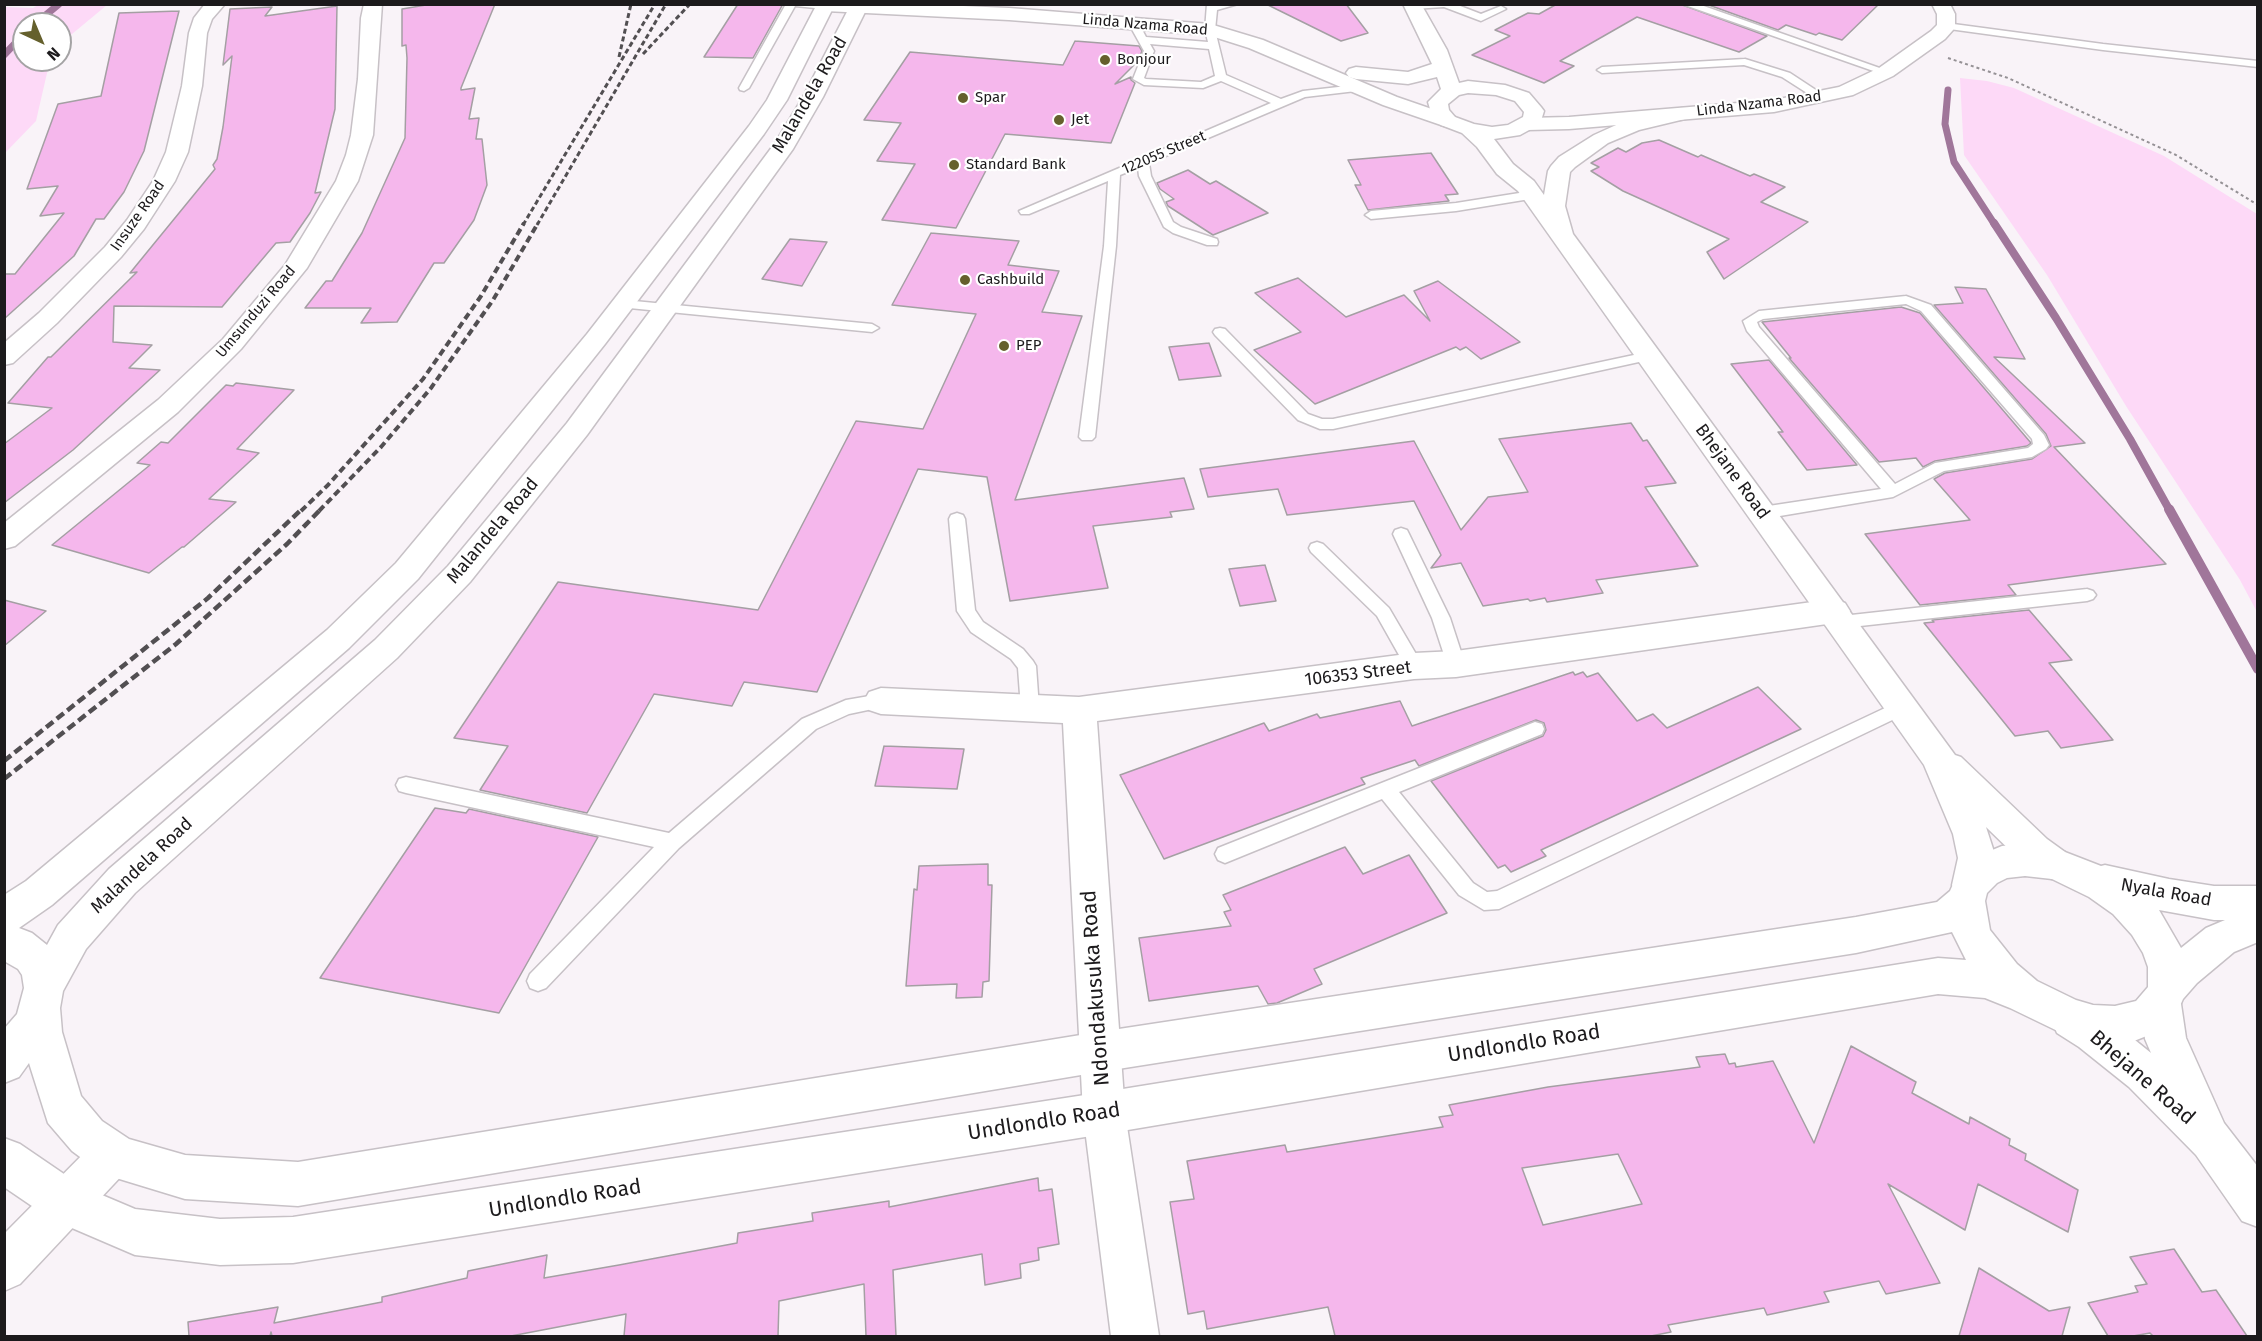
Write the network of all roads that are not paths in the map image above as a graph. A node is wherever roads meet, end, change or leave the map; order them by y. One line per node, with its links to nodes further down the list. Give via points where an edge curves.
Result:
1 (216, 4): 51 (street, Insuze Road, via 203,18 198,33 190,97 177,152 164,181 113,252)
2 (373, 4): 57 (street, Umsunduzi Road, via 357,155 347,181 295,268 232,344 168,406)
3 (791, 4): 28 (lane)
4 (798, 4): 10 (lane)
5 (1233, 4): 16 (lane)
6 (1492, 4): 12 (lane, via 1501,9 1481,18)
7 (1687, 4): 21 (lane)
8 (1934, 4): 21 (street, Linda Nzama Road, via 1927,25)
9 (1941, 4): 17 (street)
10 (825, 5): 13 (street, Linda Nzama Road); 46 (street, Malandela Road, via 777,100 757,130)
11 (1412, 5): 12 (lane); 20 (street)
12 (1448, 5)
13 (859, 7): 14 (street, Linda Nzama Road); 47 (street, Malandela Road, via 785,144)
14 (1012, 7): 15 (street, Linda Nzama Road)
15 (1113, 17): 16 (street, Linda Nzama Road); 18 (street, Linda Nzama Road)
16 (1211, 21): 18 (street, Linda Nzama Road); 19 (street, Linda Nzama Road, via 1239,38); 26 (lane)
17 (1946, 26): 22 (lane); 24 (street, Linda Nzama Road, via 1922,49)
18 (1139, 32): 26 (lane, via 1149,51 1138,79 1196,86)
19 (1288, 51): 25 (street, Linda Nzama Road); 27 (street, Linda Nzama Road)
20 (1440, 58): 27 (street, via 1433,72 1408,78); 29 (street); 31 (street)
21 (1861, 64): 24 (lane); 30 (street, Linda Nzama Road, via 1821,82)
22 (2258, 64)
23 (1602, 70): 30 (lane, via 1746,62 1778,71)
24 (1886, 72): 30 (street, Linda Nzama Road, via 1846,91)
25 (1311, 76): 27 (street, Linda Nzama Road); 32 (lane, 122055 Street)
26 (1221, 77): 34 (lane)
27 (1356, 80): 31 (street, Linda Nzama Road); 32 (lane, 122055 Street); 36 (street, Linda Nzama Road)
28 (744, 88)
29 (1498, 89): 31 (street, Linda Nzama Road, via 1468,87); 33 (street, Linda Nzama Road)
30 (1814, 92): 33 (street, Linda Nzama Road, via 1581,106); 35 (street, Linda Nzama Road, via 1774,106)
31 (1449, 93): 36 (street, via 1437,107)
32 (1302, 94): 34 (lane, 122055 Street)
33 (1522, 97): 37 (street, Bhejane Road, via 1534,111 1533,120)
34 (1280, 103): 39 (lane, 122055 Street)
35 (1682, 114): 37 (street, Linda Nzama Road); 44 (street, via 1632,125 1585,148 1567,162 1559,171 1554,206)
36 (1448, 121): 38 (street, Linda Nzama Road)
37 (1525, 126): 38 (street, Linda Nzama Road, via 1503,132); 41 (street, Bhejane Road, via 1514,144)
38 (1469, 129): 41 (street, Bhejane Road)
39 (1143, 161): 40 (lane, 122055 Street); 45 (lane, via 1145,176 1168,224)
40 (1114, 174): 42 (lane, 122055 Street); 52 (lane, via 1110,246)
41 (1529, 190): 43 (lane, via 1456,207); 44 (street, Bhejane Road)
42 (1025, 212)
43 (1371, 215)
44 (1563, 240): 50 (street, Bhejane Road)
45 (1212, 242)
46 (624, 304): 47 (lane); 76 (street, Malandela Road, via 407,571 338,639 39,893)
47 (667, 308): 48 (lane); 82 (street, Malandela Road, via 577,429 459,574 386,648 122,881 72,937)
48 (872, 328)
49 (1220, 332): 50 (lane, via 1304,417 1320,424)
50 (1648, 356): 54 (street, Bhejane Road)
51 (4, 357)
52 (1087, 437)
53 (1893, 492): 53 (lane, via 1752,328 1750,321 1755,317 1915,302 1926,308 2039,438 2038,450 1940,467); 54 (lane)
54 (1762, 513): 60 (street, Bhejane Road)
55 (957, 519): 65 (lane, via 966,610 977,627 1017,654 1027,666)
56 (1401, 534): 61 (lane, via 1441,618)
57 (4, 539)
58 (1317, 548): 62 (lane, via 1383,612)
59 (2087, 595): 60 (lane)
60 (1838, 617): 61 (street, 106353 Street); 64 (street, Bhejane Road)
61 (1456, 664): 62 (street, 106353 Street)
62 (1414, 666): 66 (street, 106353 Street)
63 (881, 701): 65 (street, 106353 Street); 71 (lane, via 846,707 810,724)
64 (1902, 707): 68 (street, Bhejane Road); 70 (lane, via 1499,900 1484,901 1466,890)
65 (1030, 708): 66 (street, 106353 Street)
66 (1078, 710): 84 (street, Ndondakusuka Road)
67 (1535, 729): 70 (lane)
68 (1939, 758): 73 (street, Bhejane Road, via 2034,850); 74 (street, Bhejane Road, via 1962,809 1977,858)
69 (406, 785): 71 (lane)
70 (1385, 789): 72 (lane)
71 (672, 843): 79 (lane)
72 (1225, 854)
73 (2064, 867): 74 (street, via 2025,860 2002,862 1984,871); 75 (street, Nyala Road, via 2123,887 2169,897); 81 (street, via 2102,885 2146,923 2168,967)
74 (1969, 893): 80 (street, via 1967,918 1973,938 2003,977); 84 (street, via 1947,918 1856,935)
75 (2258, 903)
76 (4, 917)
77 (2258, 924): 81 (street, via 2220,940 2183,970)
78 (4, 943): 82 (street, via 18,946 32,956 41,970)
79 (538, 981)
80 (2023, 994): 83 (street); 86 (street, Undlondlo Road, via 1985,980 1938,976)
81 (2164, 996): 83 (street, via 2150,1015 2134,1022 2093,1024); 87 (street, Bhejane Road, via 2166,1039)
82 (42, 998): 85 (street, Malandela Road, via 31,1028); 88 (street, via 41,1032 63,1108 87,1136)
83 (2070, 1018): 87 (street, Bhejane Road, via 2144,1073)
84 (1099, 1052): 86 (street, Ndondakusuka Road); 88 (street, via 298,1184 185,1178)
85 (4, 1063)
86 (1104, 1113): 90 (street, Undlondlo Road, via 293,1240 220,1242 135,1232); 93 (street, Ndondakusuka Road)
87 (2211, 1140): 91 (street, Bhejane Road)
88 (113, 1154): 90 (street)
89 (4, 1160): 90 (street, Undlondlo Road)
90 (67, 1203): 92 (street)
91 (2258, 1205)
92 (4, 1268)
93 (1135, 1336)

